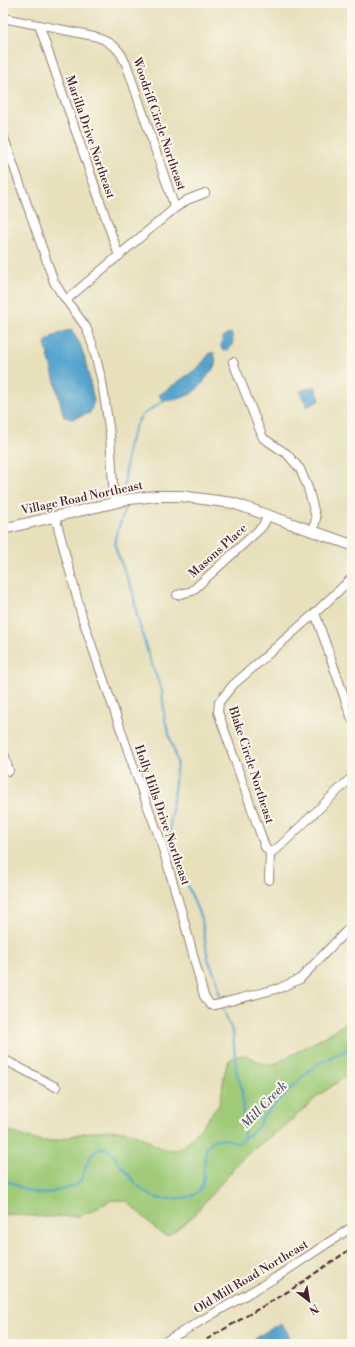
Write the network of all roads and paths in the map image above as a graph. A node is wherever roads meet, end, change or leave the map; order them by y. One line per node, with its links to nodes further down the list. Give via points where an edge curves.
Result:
1 (3, 18): 2 (street, Woodriff Circle Northeast)
2 (39, 25): 5 (street, Woodriff Circle Northeast, via 94,36 111,44 121,54 129,70); 6 (street, Marilla Drive Northeast)
3 (3, 135): 7 (street, via 54,282)
4 (205, 193): 5 (street, Woodriff Circle Northeast)
5 (175, 208): 6 (street, Woodriff Circle Northeast)
6 (118, 256): 7 (street, Woodriff Circle Northeast)
7 (66, 300): 9 (street, via 89,333 98,366 111,441)
8 (233, 362): 13 (street, via 263,438 287,454 300,469 316,518)
9 (114, 502): 10 (main road, Village Road Northeast); 11 (main road, Village Road Northeast, via 180,496 233,503)
10 (55, 516): 12 (main road, Village Road Northeast); 24 (street, Holly Hills Drive Northeast, via 83,620 160,839 204,996 210,1005 280,988 300,979)
11 (268, 516): 13 (main road, Village Road Northeast); 16 (street, Masons Place, via 262,527 192,591)
12 (3, 529)
13 (313, 532): 14 (main road, Village Road Northeast)
14 (352, 545)
15 (352, 578): 17 (street, Blake Circle Northeast)
16 (177, 595)
17 (315, 613): 18 (street); 22 (street, Blake Circle Northeast, via 234,685 219,702 218,712)
18 (352, 718)
19 (3, 750): 20 (street)
20 (9, 771)
21 (352, 777): 22 (street)
22 (270, 853): 23 (street)
23 (269, 880)
24 (352, 924)
25 (3, 1059): 26 (street)
26 (56, 1087)
27 (352, 1227): 28 (street, Old Mill Road Northeast, via 275,1278)
28 (161, 1344)

